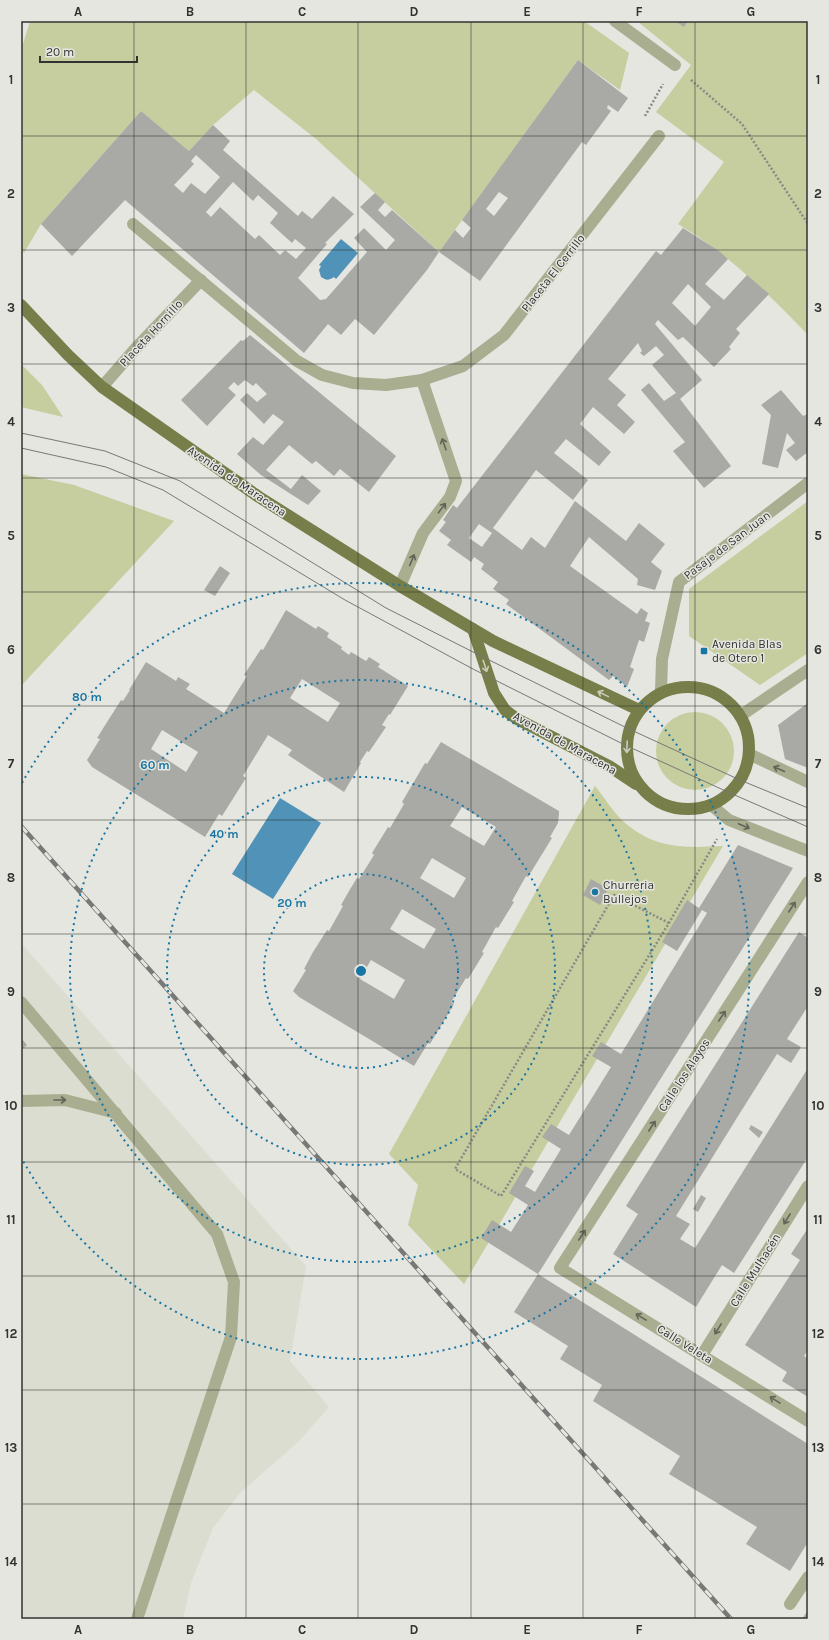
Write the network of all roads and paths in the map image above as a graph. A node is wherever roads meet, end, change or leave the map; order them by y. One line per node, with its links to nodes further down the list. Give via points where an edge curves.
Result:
1 (615, 21): 2 (street)
2 (674, 65): 3 (path); 6 (path, via 742,124)
3 (644, 117)
4 (660, 136): 9 (street, Placeta El Cerrillo, via 504,335 463,366)
5 (133, 224): 7 (street)
6 (808, 224)
7 (201, 280): 9 (street, Placeta El Cerrillo, via 297,361 322,375 353,383 386,384); 10 (street, Placeta Hornillo)
8 (21, 305): 10 (main road, Avenida de Maracena)
9 (422, 380): 12 (street, one-way to 9, via 423,533 450,497 456,481)
10 (102, 387): 12 (main road, Avenida de Maracena, via 259,497)
11 (808, 483): 15 (street, Pasaje de San Juan, via 679,582 662,659)
12 (400, 586): 13 (main road, Avenida de Maracena)
13 (473, 629): 16 (main road, Avenida de Maracena, one-way to 13); 20 (main road, Avenida de Maracena, one-way to 20, via 494,693 505,710 517,719 609,766)
14 (808, 670): 17 (street)
15 (660, 692): 16 (main road); 17 (main road, via 677,687 696,687 713,692 727,700)
16 (639, 710): 20 (main road, one-way to 20, via 631,722 625,745 628,764)
17 (740, 716): 18 (main road, via 747,731)
18 (751, 755): 19 (street, one-way to 18); 21 (main road, via 744,774 730,794)
19 (808, 782)
20 (638, 786): 21 (main road, via 652,799 668,807 691,810)
21 (711, 805): 22 (street)
22 (729, 820): 23 (street, one-way to 23); 25 (path)
23 (808, 851)
24 (808, 882): 30 (street, Calle los Alayos, one-way to 24)
25 (669, 923): 25 (path, via 501,1196 455,1169 614,895)
26 (21, 1002): 28 (street)
27 (21, 1101): 28 (street, one-way to 28, via 65,1100)
28 (116, 1113): 35 (street, via 217,1234 234,1282 231,1337)
29 (808, 1186): 31 (street, Calle Mulhacén, one-way to 31)
30 (560, 1268): 31 (street, Calle Veleta, one-way to 30)
31 (702, 1355): 32 (street, Calle Veleta, one-way to 31)
32 (808, 1421)
33 (808, 1576): 34 (street)
34 (790, 1604)
35 (137, 1619)

